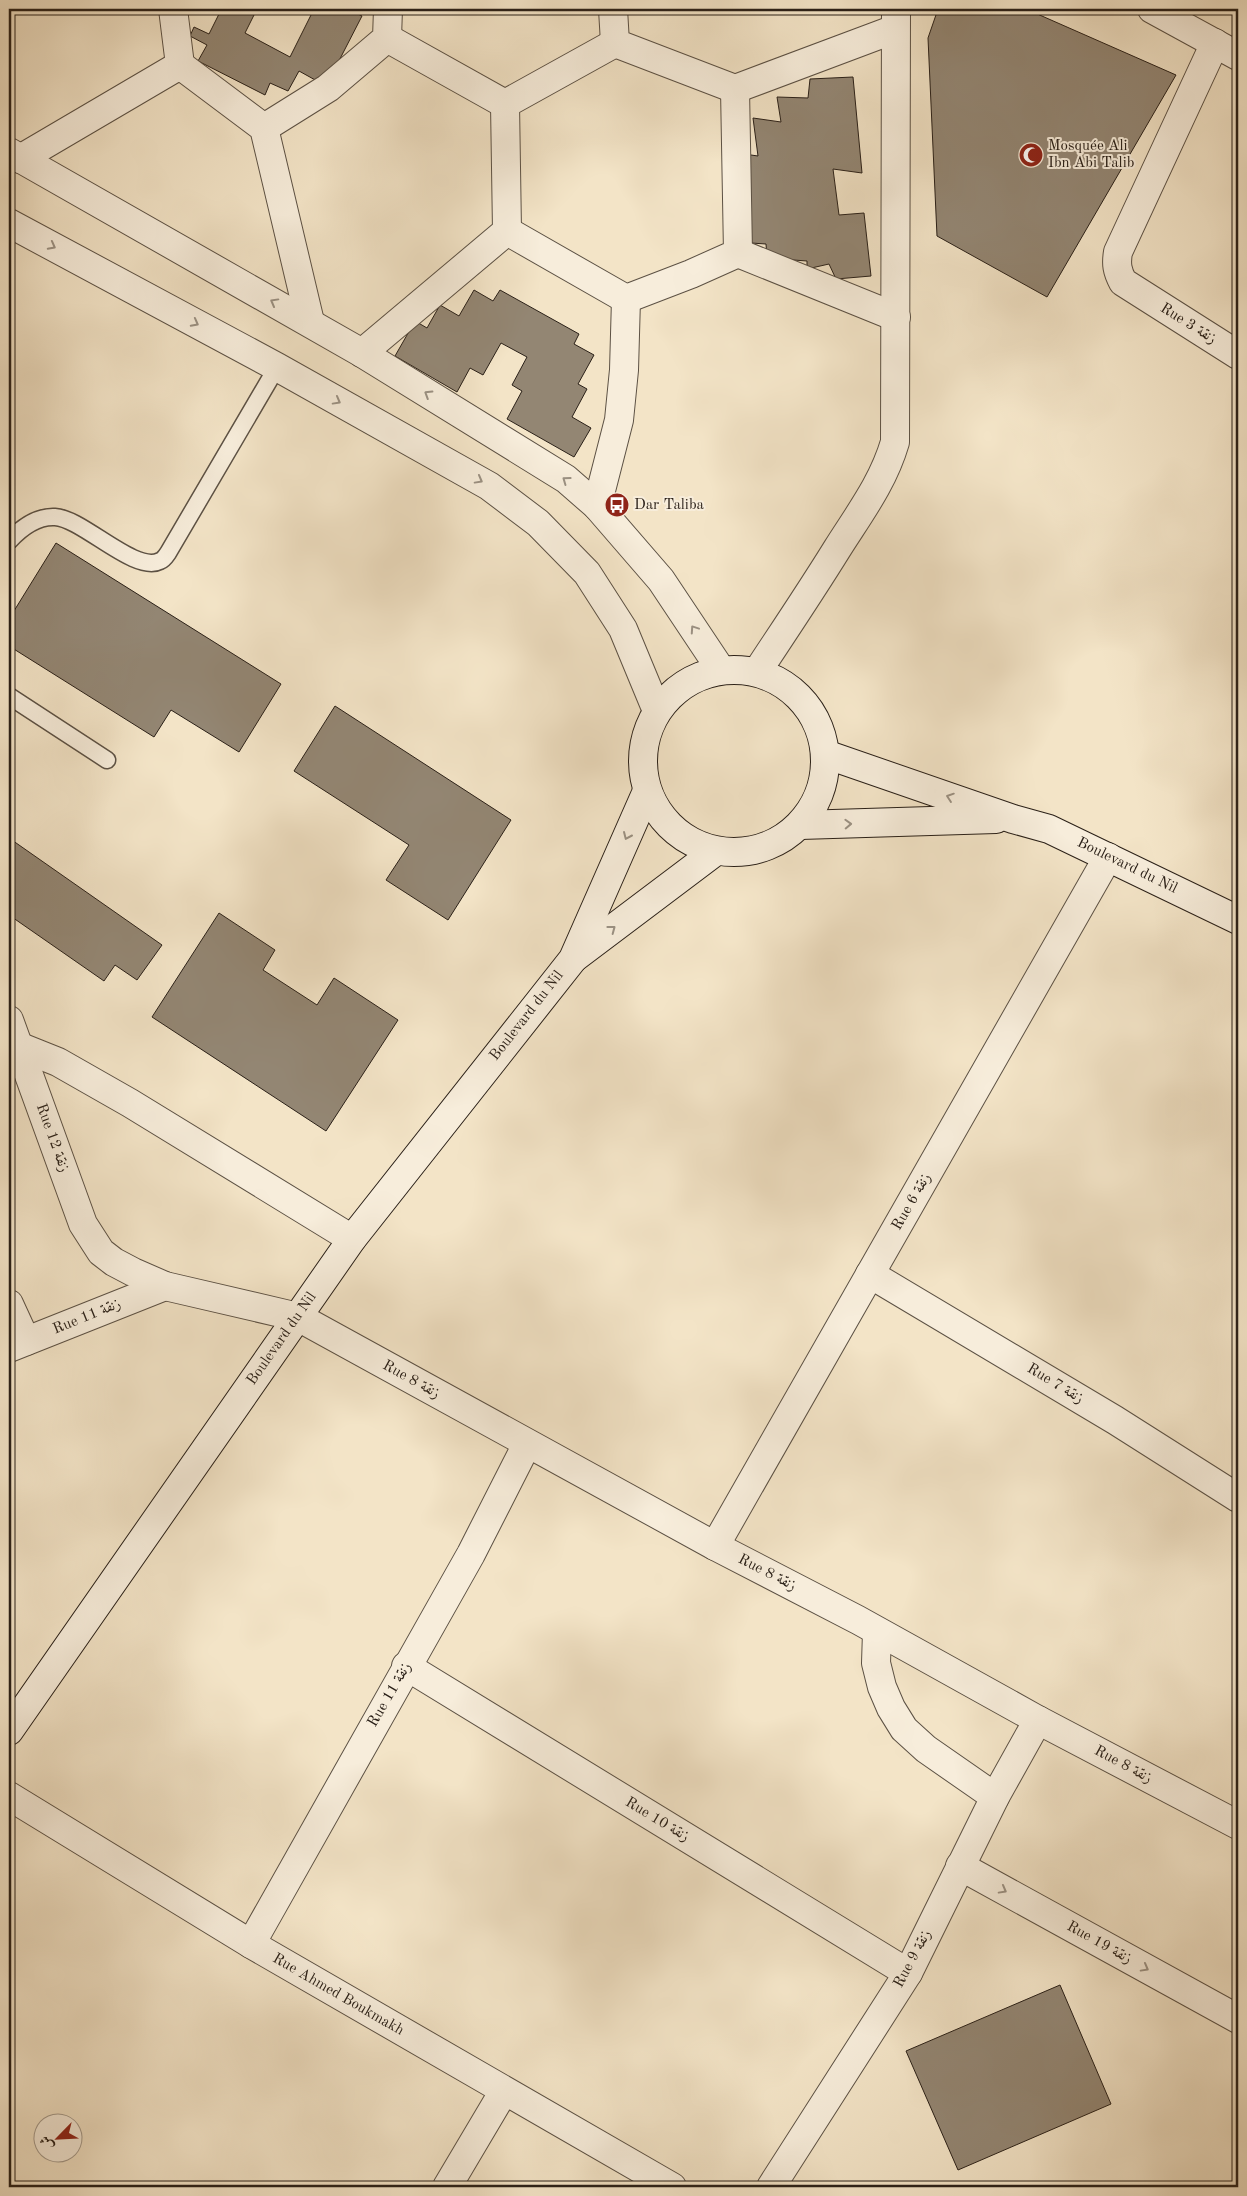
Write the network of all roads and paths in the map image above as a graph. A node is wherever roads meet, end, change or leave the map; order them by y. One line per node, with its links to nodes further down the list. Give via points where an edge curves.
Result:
1 (173, 9): 10 (street)
2 (388, 9): 6 (street)
3 (613, 9): 7 (street)
4 (1152, 9): 8 (street)
5 (895, 19): 11 (street); 19 (street)
6 (387, 38): 12 (street); 13 (street, via 328,88)
7 (615, 43): 11 (street); 12 (street)
8 (1215, 43): 9 (street); 22 (street, Rue 3 زنقة, via 1118,252 1116,263 1123,282)
9 (1238, 56)
10 (180, 64): 13 (street); 14 (street)
11 (735, 88): 17 (street)
12 (505, 104): 16 (street)
13 (264, 128): 20 (street)
14 (14, 155): 20 (street, one-way to 14)
15 (9, 223): 23 (street, one-way to 23)
16 (507, 231): 18 (street); 21 (street)
17 (738, 253): 18 (street); 19 (street)
18 (626, 299): 24 (street, via 619,420)
19 (896, 317): 27 (street, via 895,442 887,467)
20 (310, 322): 21 (street)
21 (362, 352): 24 (street, one-way to 21, via 566,480)
22 (1238, 355)
23 (277, 367): 25 (lane, via 168,553 159,562 148,563 133,558 56,517 37,519 21,528); 29 (street, one-way to 29, via 489,486 538,523 587,573 623,629)
24 (597, 506): 26 (street, one-way to 24, via 661,580)
25 (9, 541)
26 (721, 670): 27 (street); 29 (street, via 694,677 671,693)
27 (757, 672): 30 (street, via 778,680 811,711)
28 (9, 696): 31 (lane)
29 (657, 711): 32 (street, via 644,740 642,765)
30 (825, 754): 33 (street, Boulevard du Nil, one-way to 30); 34 (street, via 824,780)
31 (108, 760)
32 (647, 791): 35 (street, via 655,808 674,830 698,846); 38 (street, Boulevard du Nil, one-way to 38)
33 (1013, 819): 34 (street, Boulevard du Nil, one-way to 33); 36 (street, Boulevard du Nil, via 1048,829)
34 (800, 825): 35 (street, via 782,840 761,849 739,853)
35 (716, 851): 38 (street, Boulevard du Nil, one-way to 35)
36 (1108, 857): 37 (street, Boulevard du Nil); 43 (street, Rue 6 زنقة)
37 (1238, 919)
38 (573, 959): 41 (street, Boulevard du Nil)
39 (9, 1020): 40 (street, Rue 12 زنقة)
40 (18, 1046): 41 (street, via 58,1062 122,1098); 42 (street, Rue 12 زنقة, via 84,1224)
41 (352, 1239): 46 (street, Boulevard du Nil)
42 (101, 1252): 44 (street, Rue 8 زنقة, via 132,1272)
43 (870, 1274): 49 (street, Rue 7 زنقة, via 1115,1420); 50 (street, Rue 6 زنقة)
44 (165, 1286): 46 (street, Rue 8 زنقة); 47 (street, Rue 11 زنقة)
45 (9, 1304): 47 (street)
46 (298, 1317): 48 (street, Rue 8 زنقة); 54 (street, Boulevard du Nil)
47 (17, 1345)
48 (527, 1444): 50 (street, Rue 8 زنقة); 52 (street, Rue 11 زنقة, via 472,1554)
49 (1238, 1498)
50 (715, 1546): 51 (street, Rue 8 زنقة)
51 (877, 1632): 53 (street, Rue 8 زنقة); 56 (street, via 876,1663 882,1687 904,1729 926,1749)
52 (406, 1666): 59 (street, Rue 11 زنقة); 60 (street, Rue 10 زنقة)
53 (1038, 1720): 56 (street, Rue 9 زنقة); 57 (street, Rue 8 زنقة)
54 (9, 1731)
55 (9, 1796): 59 (street, Rue Ahmed Boukmakh)
56 (995, 1797): 58 (street, Rue 9 زنقة)
57 (1238, 1825)
58 (960, 1866): 60 (street, Rue 9 زنقة); 61 (street, Rue 19 زنقة, one-way to 61)
59 (251, 1944): 62 (street, Rue Ahmed Boukmakh)
60 (908, 1973): 65 (street, Rue 9 زنقة)
61 (1238, 2019)
62 (504, 2091): 63 (street); 64 (street, Rue Ahmed Boukmakh)
63 (447, 2187)
64 (672, 2187)
65 (771, 2187)

